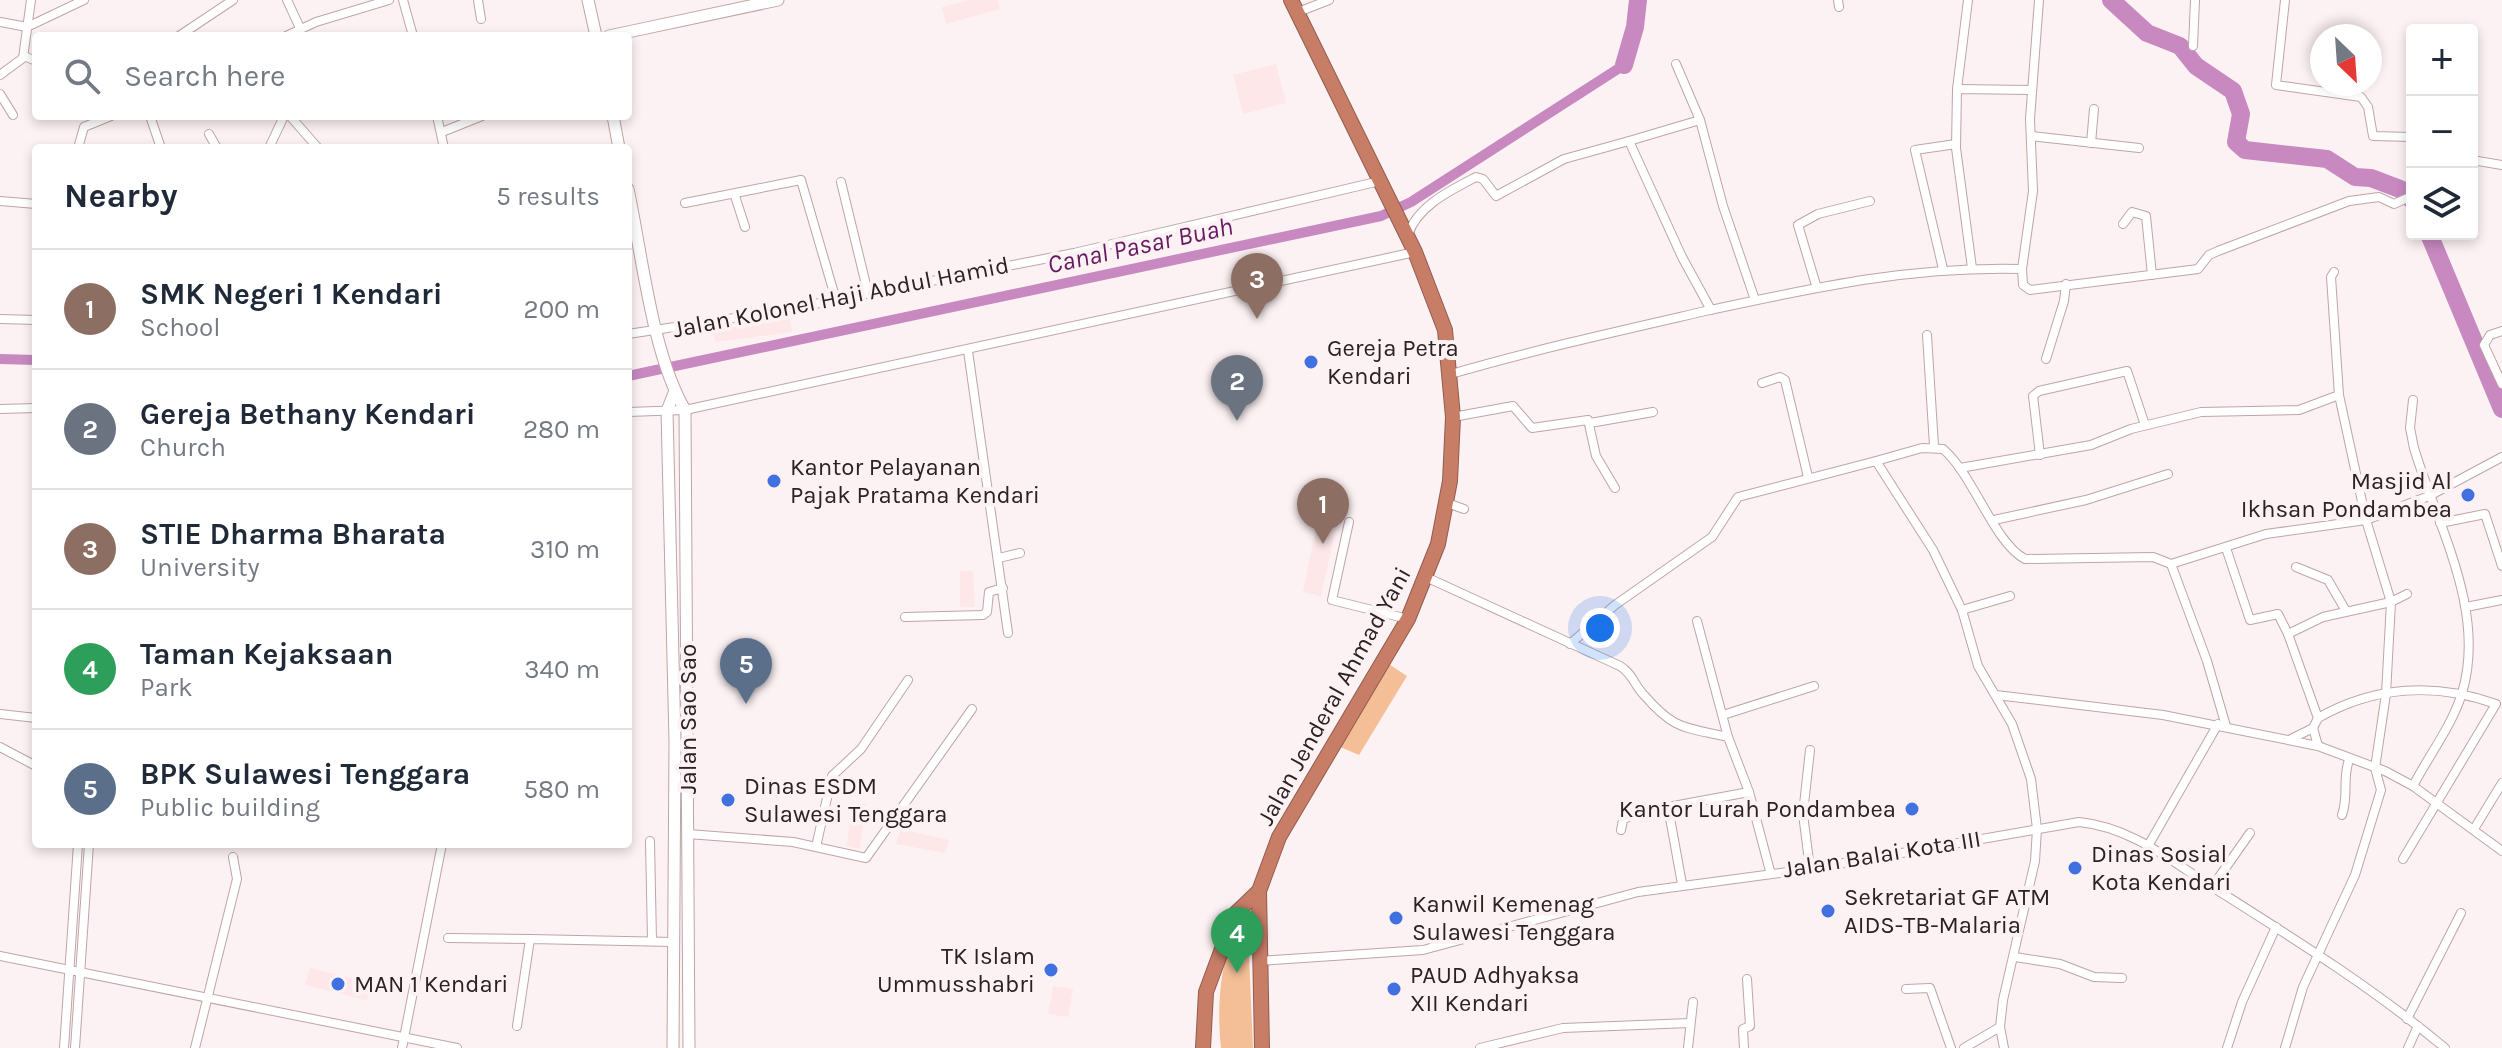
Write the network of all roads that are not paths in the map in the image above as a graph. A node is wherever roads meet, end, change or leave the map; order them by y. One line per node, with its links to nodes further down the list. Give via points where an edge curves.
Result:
1 (31, 0): 18 (street)
2 (84, 0): 18 (street)
3 (233, 0): 20 (street)
4 (287, 0): 19 (street)
5 (389, 0): 19 (street)
6 (403, 0): 22 (street)
7 (478, 0): 16 (street)
8 (588, 0): 23 (street)
9 (778, 0): 24 (street)
10 (1329, 0): 15 (street)
11 (1968, 0): 30 (street)
12 (2039, 0): 31 (street)
13 (2195, 0): 25 (street)
14 (2285, 0): 46 (street, via 2276,85 2361,97 2373,136)
15 (1295, 6): 61 (highway, Jalan Jenderal Ahmad Yani)
16 (481, 19)
17 (0, 22): 18 (street)
18 (27, 27): 26 (street)
19 (300, 28): 21 (street)
20 (185, 32)
21 (293, 32)
22 (412, 32)
23 (595, 32)
24 (628, 32)
25 (2193, 46)
26 (24, 56): 27 (street); 29 (street)
27 (32, 59)
28 (1676, 64): 42 (street)
29 (0, 75)
30 (1957, 89): 31 (street); 56 (street)
31 (2031, 90): 45 (street)
32 (0, 94): 34 (street)
33 (2094, 109): 48 (street)
34 (13, 115)
35 (100, 120): 49 (street, via 88,124)
36 (151, 120): 50 (street)
37 (282, 120): 52 (street)
38 (294, 120): 53 (street)
39 (438, 120): 43 (street)
40 (472, 120): 43 (street)
41 (614, 120): 55 (street)
42 (1700, 120): 47 (street); 82 (street)
43 (442, 132): 54 (street)
44 (209, 134): 51 (street)
45 (2031, 136): 48 (street); 75 (street, via 2033,191)
46 (2406, 137)
47 (1629, 141): 71 (street, via 1564,159 1496,196 1476,177 1424,211); 83 (street)
48 (2091, 143): 57 (street)
49 (80, 144)
50 (160, 144)
51 (215, 144)
52 (271, 144)
53 (314, 144)
54 (444, 144)
55 (618, 144)
56 (1956, 144): 73 (street); 74 (street, via 1915,150)
57 (2139, 148)
58 (2478, 161): 59 (street)
59 (2502, 165)
60 (841, 182): 80 (street)
61 (1382, 187): 71 (highway, Jalan Jenderal Ahmad Yani); 80 (street, Jalan Kolonel Haji Abdul Hamid)
62 (735, 196): 66 (street); 70 (street); 81 (street, via 798,180)
63 (2406, 198): 77 (street, via 2394,204 2379,197 2349,201 2209,255 2198,269)
64 (0, 201): 67 (street)
65 (1870, 201): 79 (street, via 1799,223)
66 (685, 203)
67 (32, 204)
68 (632, 208): 89 (street)
69 (2123, 224): 77 (street, via 2132,212 2146,216)
70 (745, 227)
71 (1405, 232): 72 (highway, Jalan Jenderal Ahmad Yani)
72 (1415, 252): 90 (street); 92 (highway, Jalan Jenderal Ahmad Yani, via 1445,330)
73 (1972, 268): 74 (street); 75 (street)
74 (1943, 269): 79 (street)
75 (2022, 269): 78 (street, via 2027,290)
76 (2334, 272): 96 (street)
77 (2152, 275): 78 (street)
78 (2066, 284): 91 (street)
79 (1816, 285): 82 (street)
80 (868, 293): 81 (street, Jalan Kolonel Haji Abdul Hamid)
81 (836, 300): 89 (street, Jalan Kolonel Haji Abdul Hamid)
82 (1755, 300): 83 (street)
83 (1711, 310): 92 (street, via 1542,347)
84 (0, 319): 85 (street)
85 (32, 320)
86 (2502, 331): 94 (street, via 2490,335 2484,345)
87 (632, 335): 89 (street, Jalan Kolonel Haji Abdul Hamid)
88 (1927, 335): 107 (street)
89 (659, 338): 95 (street)
90 (968, 351): 100 (street); 124 (street)
91 (2046, 359)
92 (1451, 374): 104 (highway, Jalan Jenderal Ahmad Yani)
93 (1762, 383): 113 (street, via 1785,380)
94 (2502, 384)
95 (674, 393): 100 (street); 101 (street, Jalan Sao Sao)
96 (2339, 395): 106 (street, via 2299,410 2227,409); 119 (street)
97 (2413, 400): 115 (street, via 2411,437)
98 (32, 408): 99 (street)
99 (0, 409)
100 (685, 410): 101 (street); 175 (street, Jalan Sao Sao)
101 (667, 411): 102 (street); 197 (street, Jalan Sao Sao, via 675,741)
102 (632, 412)
103 (1653, 412): 105 (street)
104 (1453, 417): 105 (street, via 1513,406 1532,428); 116 (highway, Jalan Jenderal Ahmad Yani)
105 (1590, 423): 114 (street, via 1596,456)
106 (2145, 425): 108 (street, via 2091,445); 108 (street, via 2127,371 2039,391 2033,405)
107 (1934, 446): 110 (street); 111 (street)
108 (2040, 455): 111 (street)
109 (2502, 457): 115 (street)
110 (1876, 461): 113 (street); 135 (street, via 1933,550)
111 (1960, 468): 118 (street)
112 (2168, 474): 118 (street, via 2074,503)
113 (1808, 477): 142 (street, via 1738,497 1712,537 1615,605)
114 (1615, 488)
115 (2429, 496): 119 (street); 121 (street)
116 (1447, 503): 117 (street); 128 (highway, Jalan Jenderal Ahmad Yani)
117 (1464, 509)
118 (1994, 520): 125 (street, via 2025,559 2153,557)
119 (2366, 520): 122 (street, via 2266,534); 133 (street)
120 (1349, 522): 138 (street, via 1332,600)
121 (2440, 523): 126 (street, via 2485,514); 134 (street)
122 (2226, 548): 125 (street); 141 (street, via 2250,620 2278,614)
123 (1020, 553): 124 (street)
124 (999, 558): 129 (street)
125 (2171, 564): 153 (street, via 2207,661)
126 (2502, 566)
127 (2296, 567): 136 (street, via 2328,580)
128 (1428, 578): 138 (highway, Jalan Jenderal Ahmad Yani); 142 (street)
129 (1003, 588): 137 (street, via 989,592 983,615); 140 (street)
130 (2407, 594): 133 (street)
131 (2010, 596): 135 (street)
132 (2502, 600): 134 (street)
133 (2391, 602): 136 (street); 146 (street)
134 (2466, 607): 145 (street, via 2471,646)
135 (1962, 610): 147 (street, via 1978,666)
136 (2346, 611): 141 (street)
137 (905, 617)
138 (1408, 619): 189 (highway, Jalan Jenderal Ahmad Yani, via 1279,837)
139 (1697, 621): 150 (street)
140 (1008, 633)
141 (2288, 634): 152 (street)
142 (1570, 644): 155 (street, via 1628,671 1673,724)
143 (908, 680): 178 (street, via 861,749 832,776)
144 (1814, 686): 150 (street)
145 (2463, 692): 146 (street); 165 (street); 168 (street, via 2496,704)
146 (2386, 694): 152 (street, via 2360,697); 162 (street)
147 (1996, 695): 153 (street); 171 (street, via 2031,779)
148 (972, 709): 178 (street, via 871,856)
149 (0, 714): 151 (street)
150 (1723, 715): 155 (street)
151 (32, 718)
152 (2318, 718): 154 (street)
153 (2222, 725): 156 (street); 177 (street)
154 (2313, 728): 156 (street); 157 (street)
155 (1728, 737): 167 (street)
156 (2291, 739): 157 (street)
157 (2318, 746): 160 (street)
158 (0, 747): 161 (street)
159 (1810, 750): 185 (street, via 1803,814)
160 (2349, 760): 162 (street); 170 (street)
161 (32, 764)
162 (2375, 768): 163 (street); 166 (street)
163 (2400, 779): 165 (street); 166 (street)
164 (2502, 783): 172 (street)
165 (2413, 786): 168 (street)
166 (2381, 790): 200 (street, via 2355,875)
167 (1749, 792): 169 (street, via 1681,802); 186 (street)
168 (2438, 803): 172 (street); 184 (street)
169 (1667, 810): 173 (street, via 1632,814 1623,820); 187 (street)
170 (2342, 815)
171 (2037, 829): 177 (street, Jalan Balai Kota III, via 2093,824 2114,828); 185 (street, Jalan Balai Kota III); 199 (street)
172 (2474, 829): 182 (street)
173 (1621, 830)
174 (2250, 833): 188 (street)
175 (688, 834): 178 (street); 221 (street, Jalan Sao Sao)
176 (650, 841): 196 (street)
177 (2148, 846): 188 (street, Jalan Balai Kota III)
178 (816, 847)
179 (78, 848): 202 (street)
180 (89, 848): 203 (street)
181 (441, 848): 214 (street)
182 (2502, 851)
183 (233, 857): 207 (street, via 237,879)
184 (2403, 859)
185 (1810, 869): 186 (street, Jalan Balai Kota III)
186 (1770, 871): 187 (street, Jalan Balai Kota III)
187 (1682, 884): 201 (street, Jalan Balai Kota III, via 1586,904 1423,950)
188 (2212, 887): 193 (street, Jalan Balai Kota III)
189 (1259, 891): 191 (highway, Jalan Jenderal Ahmad Yani); 192 (highway)
190 (2461, 913): 209 (street)
191 (1235, 914): 192 (highway); 222 (highway, Jalan Jenderal Ahmad Yani, via 1206,992)
192 (1261, 923): 201 (highway)
193 (2276, 927): 200 (street, Jalan Balai Kota III); 230 (street)
194 (448, 938): 195 (street)
195 (530, 939): 196 (street); 211 (street)
196 (652, 941): 197 (street)
197 (673, 942): 220 (street, Jalan Sao Sao)
198 (0, 956): 202 (street)
199 (2015, 957): 204 (street, via 2060,964 2094,977); 213 (street)
200 (2319, 957): 209 (street, Jalan Balai Kota III); 231 (street, via 2296,1005)
201 (1259, 961): 223 (highway)
202 (69, 971): 203 (street); 215 (street)
203 (80, 974): 207 (street); 216 (street)
204 (2122, 978)
205 (1747, 979): 226 (street, via 1750,1026 1743,1029)
206 (1906, 989): 227 (street, via 1930,988)
207 (208, 1000): 214 (street); 217 (street)
208 (1693, 1002): 210 (street)
209 (2407, 1019): 212 (street, Jalan Balai Kota III)
210 (1690, 1023): 224 (street, via 1563,1028); 225 (street)
211 (517, 1026)
212 (2418, 1026): 232 (street); 233 (street, Jalan Balai Kota III)
213 (2000, 1027): 228 (street); 229 (street)
214 (404, 1037): 218 (street); 219 (street)
215 (64, 1048)
216 (75, 1048)
217 (195, 1048)
218 (402, 1048)
219 (457, 1048)
220 (673, 1048)
221 (689, 1048)
222 (1203, 1048)
223 (1262, 1048)
224 (1480, 1048)
225 (1688, 1048)
226 (1744, 1048)
227 (1951, 1048)
228 (1964, 1048)
229 (2004, 1048)
230 (2227, 1048)
231 (2285, 1048)
232 (2408, 1048)
233 (2445, 1048)

